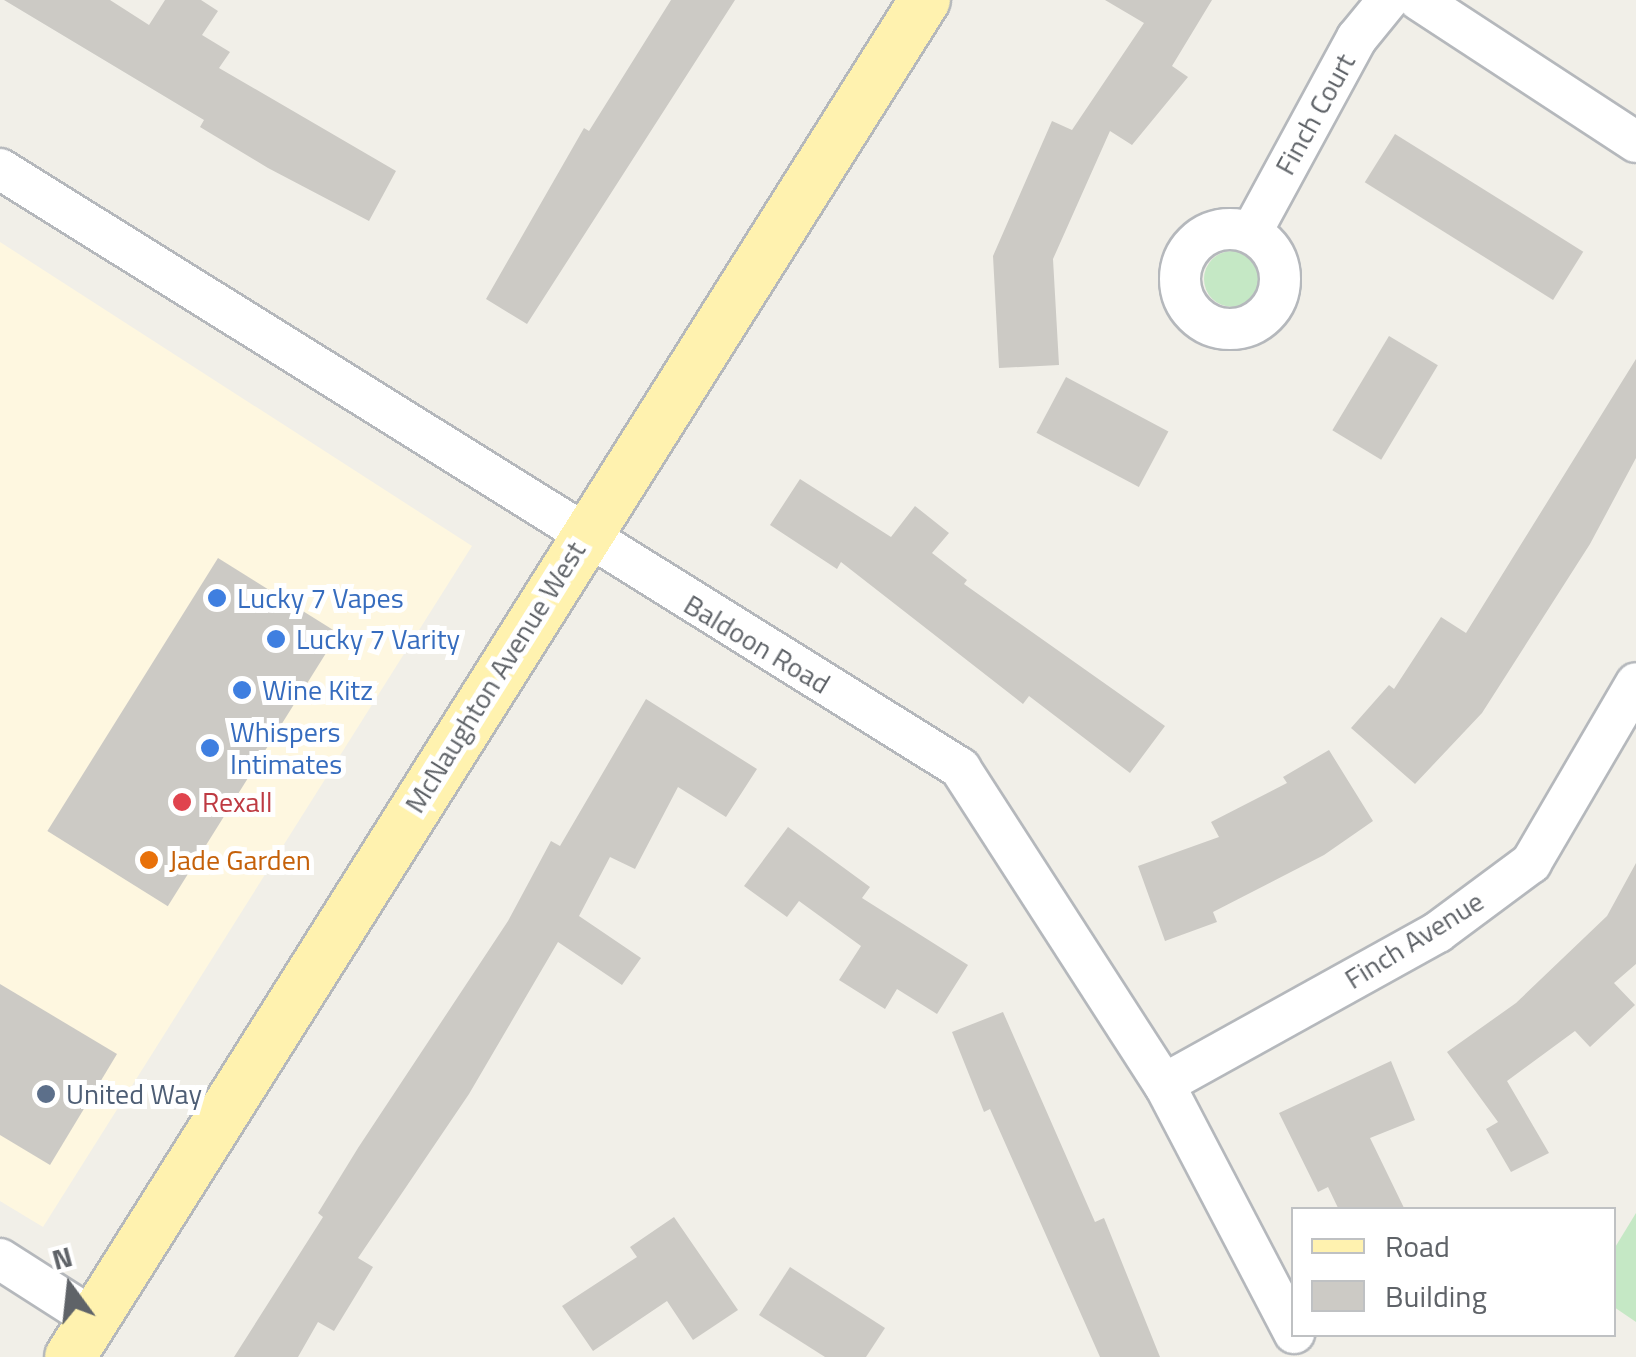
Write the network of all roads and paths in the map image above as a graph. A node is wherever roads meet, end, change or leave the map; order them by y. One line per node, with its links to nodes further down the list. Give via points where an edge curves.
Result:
1 (925, 0): 7 (main road, McNaughton Avenue West)
2 (1388, 0): 6 (street, Finch Court, via 1357,38)
3 (1419, 0): 4 (street)
4 (1636, 142)
5 (0, 169): 7 (street, Baldoon Road)
6 (1250, 233)
7 (583, 537): 9 (street, Baldoon Road, via 960,768); 12 (main road, McNaughton Avenue West)
8 (1636, 683): 9 (street, Finch Avenue, via 1531,863 1438,932)
9 (1164, 1084): 11 (street, Baldoon Road)
10 (0, 1258): 12 (street)
11 (1291, 1328)
12 (82, 1338)

